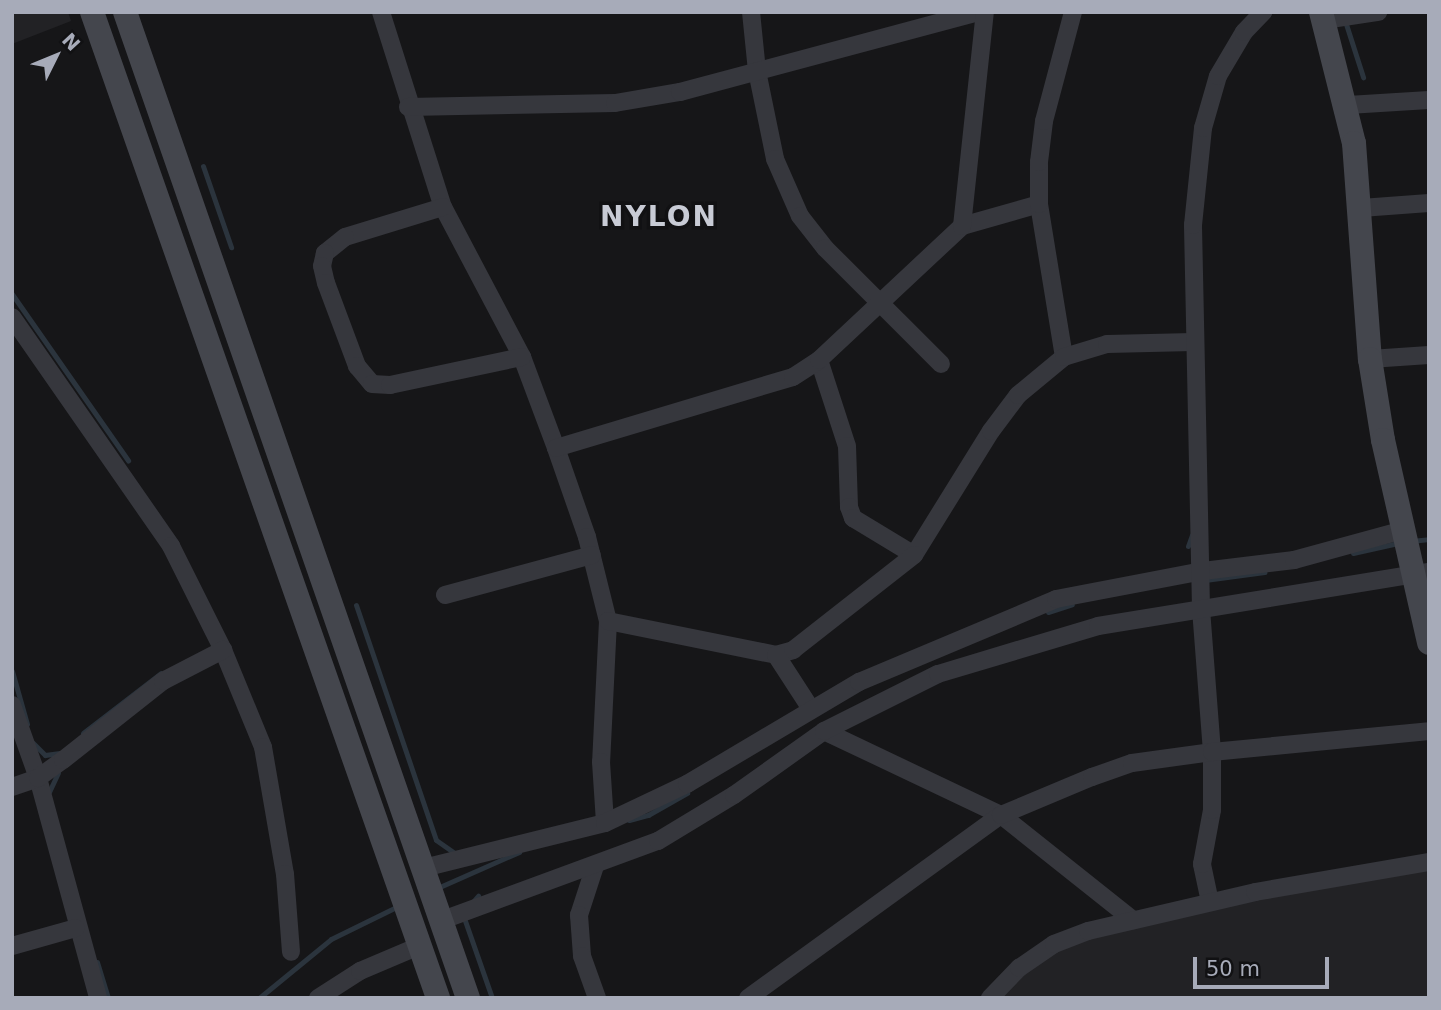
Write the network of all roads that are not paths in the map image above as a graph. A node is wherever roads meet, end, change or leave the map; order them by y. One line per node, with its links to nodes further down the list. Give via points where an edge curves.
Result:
1 (92, 12): 57 (main road)
2 (125, 12): 52 (main road)
3 (381, 12): 14 (street)
4 (751, 12): 11 (street)
5 (979, 12): 11 (street)
6 (985, 12): 19 (street)
7 (1073, 12): 16 (street, via 1044,121)
8 (1263, 12): 22 (street, via 1244,32 1219,76 1203,128 1194,225)
9 (1378, 12): 10 (street)
10 (1323, 16): 13 (main road)
11 (757, 71): 14 (street, via 680,92 615,103); 20 (street, via 775,159 800,216)
12 (1429, 100): 13 (street)
13 (1348, 106): 18 (main road)
14 (408, 107): 17 (street)
15 (1429, 203): 18 (street)
16 (1039, 204): 19 (street); 25 (street)
17 (443, 207): 24 (street); 24 (street, via 345,237 325,253 326,283 358,366 372,384 390,385)
18 (1361, 208): 26 (main road)
19 (961, 226): 20 (street)
20 (882, 304): 27 (street); 28 (street)
21 (12, 317): 39 (street, via 164,535)
22 (1193, 342): 25 (street, via 1107,344); 34 (street)
23 (1429, 355): 26 (street)
24 (522, 357): 29 (street)
25 (1064, 357): 32 (street, via 1018,395)
26 (1370, 359): 30 (main road)
27 (820, 360): 29 (street, via 764,389); 32 (street, via 847,446 853,518)
28 (941, 364)
29 (556, 448): 31 (street)
30 (1406, 539): 33 (main road); 34 (street)
31 (592, 555): 35 (street); 37 (street)
32 (914, 555): 40 (street, via 793,650)
33 (1422, 574): 36 (street); 38 (main road)
34 (1203, 579): 36 (street); 42 (street, via 1056,599 859,682)
35 (445, 595)
36 (1201, 608): 43 (street, via 1098,626 999,653 891,695); 45 (street)
37 (608, 621): 40 (street); 49 (street, via 601,761)
38 (1429, 643)
39 (223, 650): 46 (street, via 163,681); 59 (street, via 263,747 285,874)
40 (776, 655): 42 (street)
41 (12, 705): 46 (street)
42 (811, 709): 49 (street, via 687,784)
43 (824, 731): 48 (street); 51 (street, via 698,819)
44 (1429, 731): 45 (street)
45 (1212, 752): 48 (street, via 1132,763); 53 (street, via 1212,810 1202,864)
46 (38, 778): 47 (street); 56 (street)
47 (12, 788)
48 (1001, 815): 55 (street); 65 (street)
49 (605, 823): 52 (street)
50 (1429, 862): 53 (street)
51 (595, 866): 54 (street); 64 (street, via 579,915 582,956)
52 (424, 872): 54 (main road)
53 (1210, 901): 55 (street)
54 (439, 917): 63 (main road)
55 (1133, 920): 66 (street, via 1054,944 1019,968)
56 (76, 928): 58 (street); 60 (street)
57 (416, 936): 61 (street); 62 (main road)
58 (12, 946)
59 (291, 952)
60 (98, 998)
61 (318, 998)
62 (439, 998)
63 (468, 998)
64 (597, 998)
65 (748, 998)
66 (990, 998)

